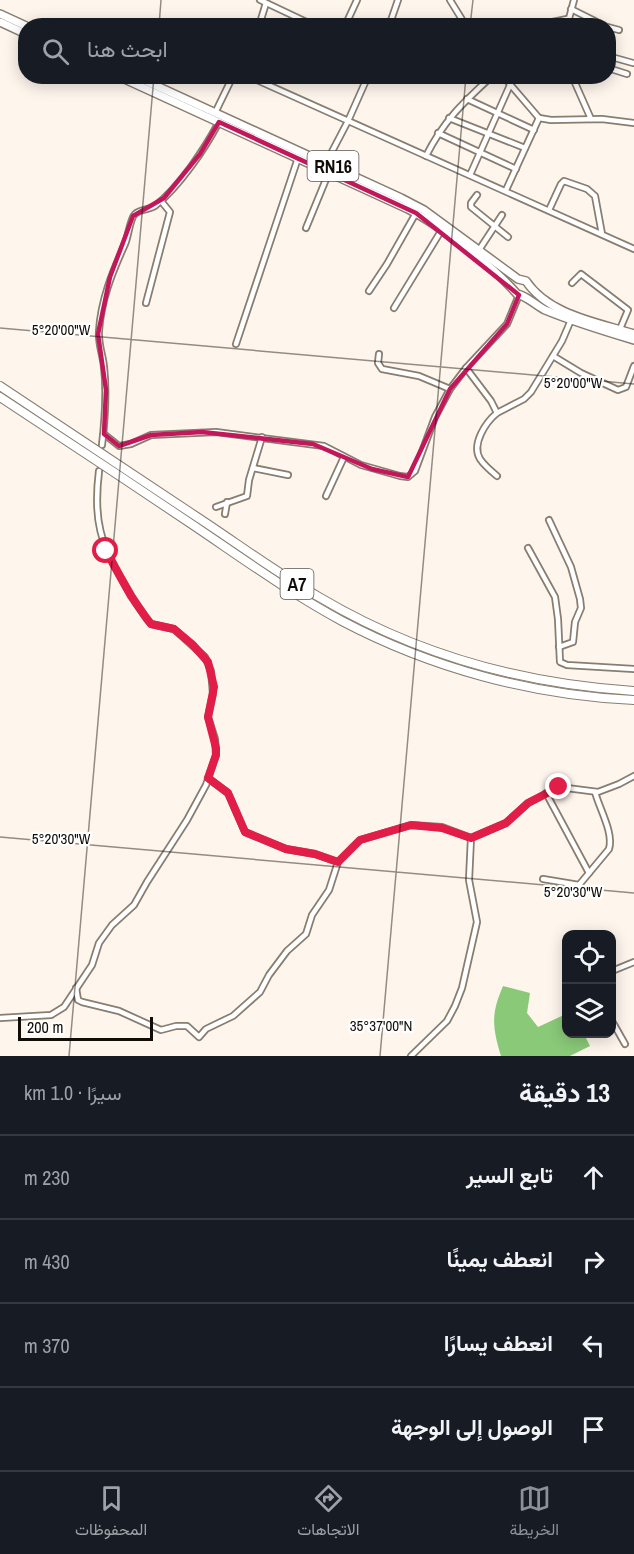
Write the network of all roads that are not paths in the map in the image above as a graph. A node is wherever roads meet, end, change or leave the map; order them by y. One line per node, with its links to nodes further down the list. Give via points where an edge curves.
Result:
1 (260, 0): 6 (street)
2 (357, 0): 11 (street)
3 (398, 0): 12 (street)
4 (450, 0): 13 (street)
5 (574, 0): 7 (street)
6 (266, 1): 9 (street); 10 (street)
7 (571, 9): 14 (street); 15 (street)
8 (0, 14): 17 (highway)
9 (261, 18)
10 (299, 18)
11 (349, 18)
12 (392, 18)
13 (461, 18)
14 (567, 18)
15 (590, 18)
16 (0, 22): 19 (highway)
17 (18, 22)
18 (616, 29): 20 (street)
19 (18, 30)
20 (619, 30)
21 (616, 58): 22 (street)
22 (633, 63)
23 (616, 70): 24 (street)
24 (627, 74)
25 (136, 84): 40 (highway, RN16)
26 (152, 84): 34 (highway, RN16)
27 (229, 84): 34 (street)
28 (267, 84): 39 (street)
29 (364, 84): 39 (street)
30 (483, 84): 33 (street)
31 (576, 84): 38 (street)
32 (510, 85): 35 (street); 37 (street)
33 (467, 99): 35 (street); 36 (street)
34 (215, 113): 49 (highway, RN16)
35 (497, 114): 42 (street); 44 (street)
36 (449, 118): 43 (street); 44 (street)
37 (539, 118): 38 (street); 42 (street)
38 (591, 119): 41 (street)
39 (348, 121): 47 (street); 49 (street)
40 (219, 122): 48 (highway, RN16); 55 (street, via 200,154)
41 (634, 123)
42 (534, 130): 45 (street)
43 (438, 133): 46 (street); 47 (street)
44 (488, 133): 45 (street); 46 (street)
45 (525, 148): 50 (street)
46 (480, 152): 50 (street); 52 (street)
47 (426, 156): 52 (street)
48 (298, 158): 51 (highway, RN16); 79 (street)
49 (326, 163): 65 (highway, RN16, via 424,210)
50 (516, 169): 53 (street)
51 (329, 172): 57 (highway, RN16); 60 (street)
52 (470, 175): 53 (street)
53 (506, 190): 56 (street)
54 (477, 195): 59 (street, via 471,207)
55 (161, 201): 71 (street, via 170,212); 88 (street, via 133,216 106,288 98,334 106,390)
56 (549, 210): 62 (street); 62 (street, via 564,181 578,185 595,196)
57 (416, 213): 61 (highway, RN16); 69 (street)
58 (502, 215): 59 (street)
59 (495, 226): 63 (street); 65 (street)
60 (306, 228)
61 (441, 231): 70 (highway, RN16); 73 (street)
62 (602, 234): 64 (street)
63 (508, 237)
64 (634, 249)
65 (479, 250): 66 (highway, RN16)
66 (518, 279): 68 (highway, RN16, via 526,281); 70 (highway, via 513,285)
67 (572, 283): 74 (street, via 582,274)
68 (529, 288): 70 (highway); 76 (highway, RN16, via 564,311)
69 (369, 291)
70 (518, 293): 75 (highway, RN16, via 540,308); 83 (street, via 507,324)
71 (146, 303)
72 (633, 306): 74 (street)
73 (394, 308)
74 (628, 310): 76 (street)
75 (571, 320): 78 (highway, RN16); 81 (street)
76 (620, 329): 77 (highway, RN16)
77 (634, 334)
78 (634, 340)
79 (236, 344)
80 (379, 354): 85 (street, via 382,369 419,376)
81 (553, 356): 82 (street, via 618,390 626,387); 87 (street, via 528,397)
82 (634, 366)
83 (466, 368): 85 (street); 87 (street)
84 (0, 386): 104 (highway, A7, via 283,575 362,621 492,670 575,687)
85 (450, 389): 91 (street, via 412,474 405,477 381,472)
86 (0, 397): 105 (highway, A7, via 296,594 362,631 436,661 495,679 536,689)
87 (497, 413): 95 (street, via 484,425 478,450 480,460)
88 (104, 434): 89 (street, via 119,446 151,435 186,432); 90 (street)
89 (262, 437): 91 (street, via 324,446); 92 (street)
90 (102, 445)
91 (344, 457): 96 (street)
92 (253, 468): 94 (street); 97 (street, via 247,496)
93 (99, 471): 107 (street, via 97,516 116,571 151,624 174,629 208,662 214,687 208,717 216,755)
94 (288, 475)
95 (497, 476)
96 (326, 496)
97 (227, 502): 98 (street); 99 (street)
98 (216, 507)
99 (225, 514)
100 (549, 520): 102 (street, via 571,567 581,605 573,642)
101 (528, 548): 102 (street, via 555,597)
102 (559, 647): 103 (street, via 563,664)
103 (634, 669)
104 (634, 692)
105 (634, 700)
106 (634, 776): 108 (street)
107 (208, 778): 111 (street, via 228,793 245,832 286,849); 116 (street, via 188,820 134,905 99,943 92,965)
108 (595, 792): 109 (street, via 559,787); 112 (street, via 611,842)
109 (546, 793): 110 (street, via 506,823); 112 (street)
110 (471, 838): 111 (street, via 442,828 411,825 360,840); 120 (street, via 469,880 477,921 462,988 447,1021)
111 (338, 862): 116 (street, via 329,890 312,915 306,934 287,951 260,992 233,1016 206,1029 199,1037 187,1026 161,1030 112,1009 82,1002)
112 (589, 873): 113 (street, via 578,885)
113 (543, 879)
114 (634, 962): 115 (street)
115 (616, 969)
116 (76, 987): 117 (street, via 64,1007 51,1015)
117 (0, 1018)
118 (616, 1028): 119 (street)
119 (625, 1044)
120 (411, 1056)

